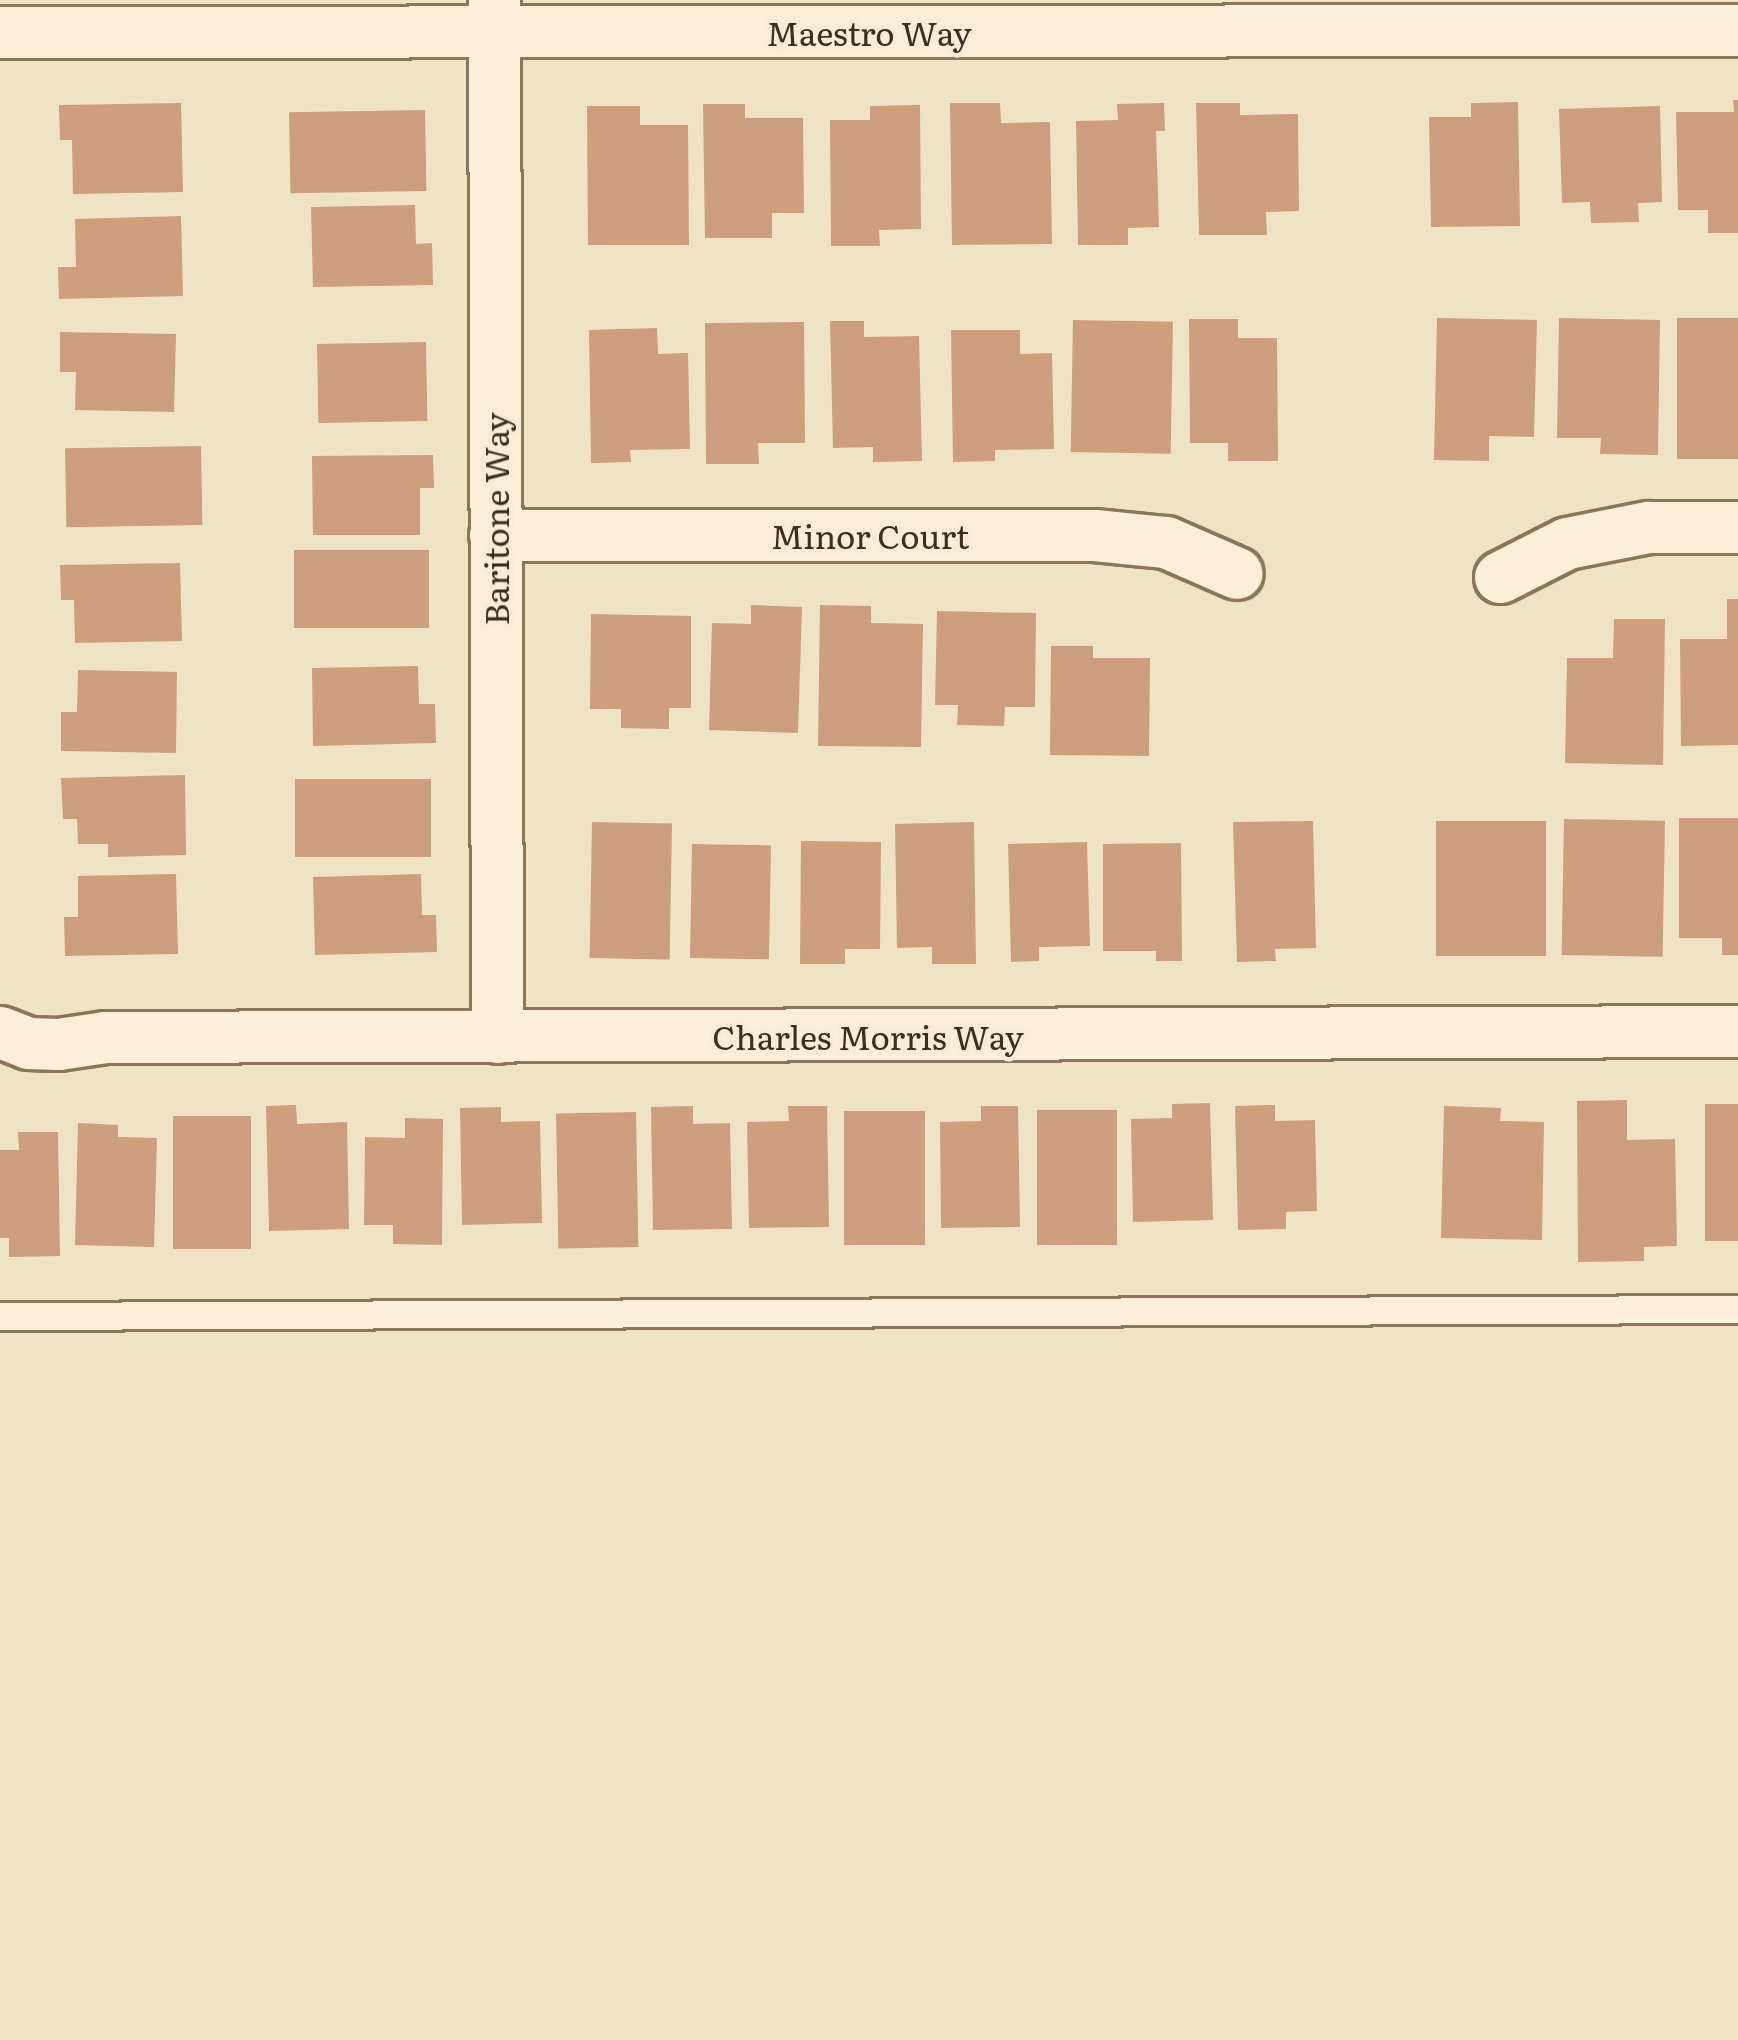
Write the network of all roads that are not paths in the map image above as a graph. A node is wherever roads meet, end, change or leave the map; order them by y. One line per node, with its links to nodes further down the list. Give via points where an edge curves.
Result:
1 (494, 17): 2 (street, Maestro Way); 3 (street, Maestro Way); 5 (street, Baritone Way)
2 (1738, 30)
3 (0, 32)
4 (1738, 527): 7 (street, via 1648,527 1567,543)
5 (495, 535): 6 (street, Minor Court, via 1094,535 1166,542); 10 (street, Baritone Way)
6 (1237, 573)
7 (1500, 577)
8 (1738, 1031): 10 (street, Charles Morris Way)
9 (0, 1032): 10 (street, Charles Morris Way, via 58,1044 105,1037)
10 (496, 1037)
11 (1738, 1310): 12 (lane)
12 (0, 1316)

